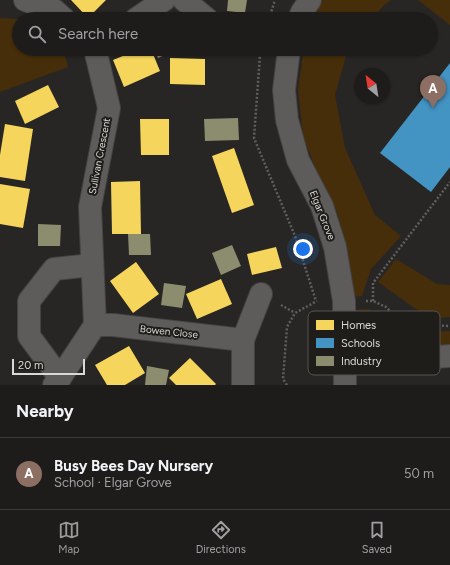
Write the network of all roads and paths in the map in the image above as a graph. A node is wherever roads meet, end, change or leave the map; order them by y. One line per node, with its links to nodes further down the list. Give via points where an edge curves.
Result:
1 (25, 0): 6 (street)
2 (164, 0): 7 (street)
3 (184, 0): 8 (street)
4 (275, 0): 9 (path)
5 (310, 0): 10 (street)
6 (56, 12)
7 (146, 12)
8 (199, 12)
9 (271, 12)
10 (302, 12)
11 (97, 56): 15 (street, Sullivan Crescent, via 108,108 90,207)
12 (260, 56): 17 (path, via 254,138 295,236)
13 (288, 56): 19 (street, Elgar Grove, via 284,90 287,120 298,160 322,206 335,247)
14 (450, 182): 18 (path, via 373,283)
15 (92, 265): 20 (street, Sullivan Crescent); 27 (street, via 54,269 28,301 29,336)
16 (261, 294): 23 (street)
17 (316, 300)
18 (373, 301)
19 (344, 311)
20 (95, 325): 23 (street, Bowen Close); 27 (street)
21 (440, 326): 22 (path)
22 (450, 326)
23 (243, 340): 28 (street)
24 (450, 356): 25 (street)
25 (440, 357)
26 (345, 375): 29 (street, Elgar Grove)
27 (57, 381)
28 (243, 385)
29 (345, 385)

